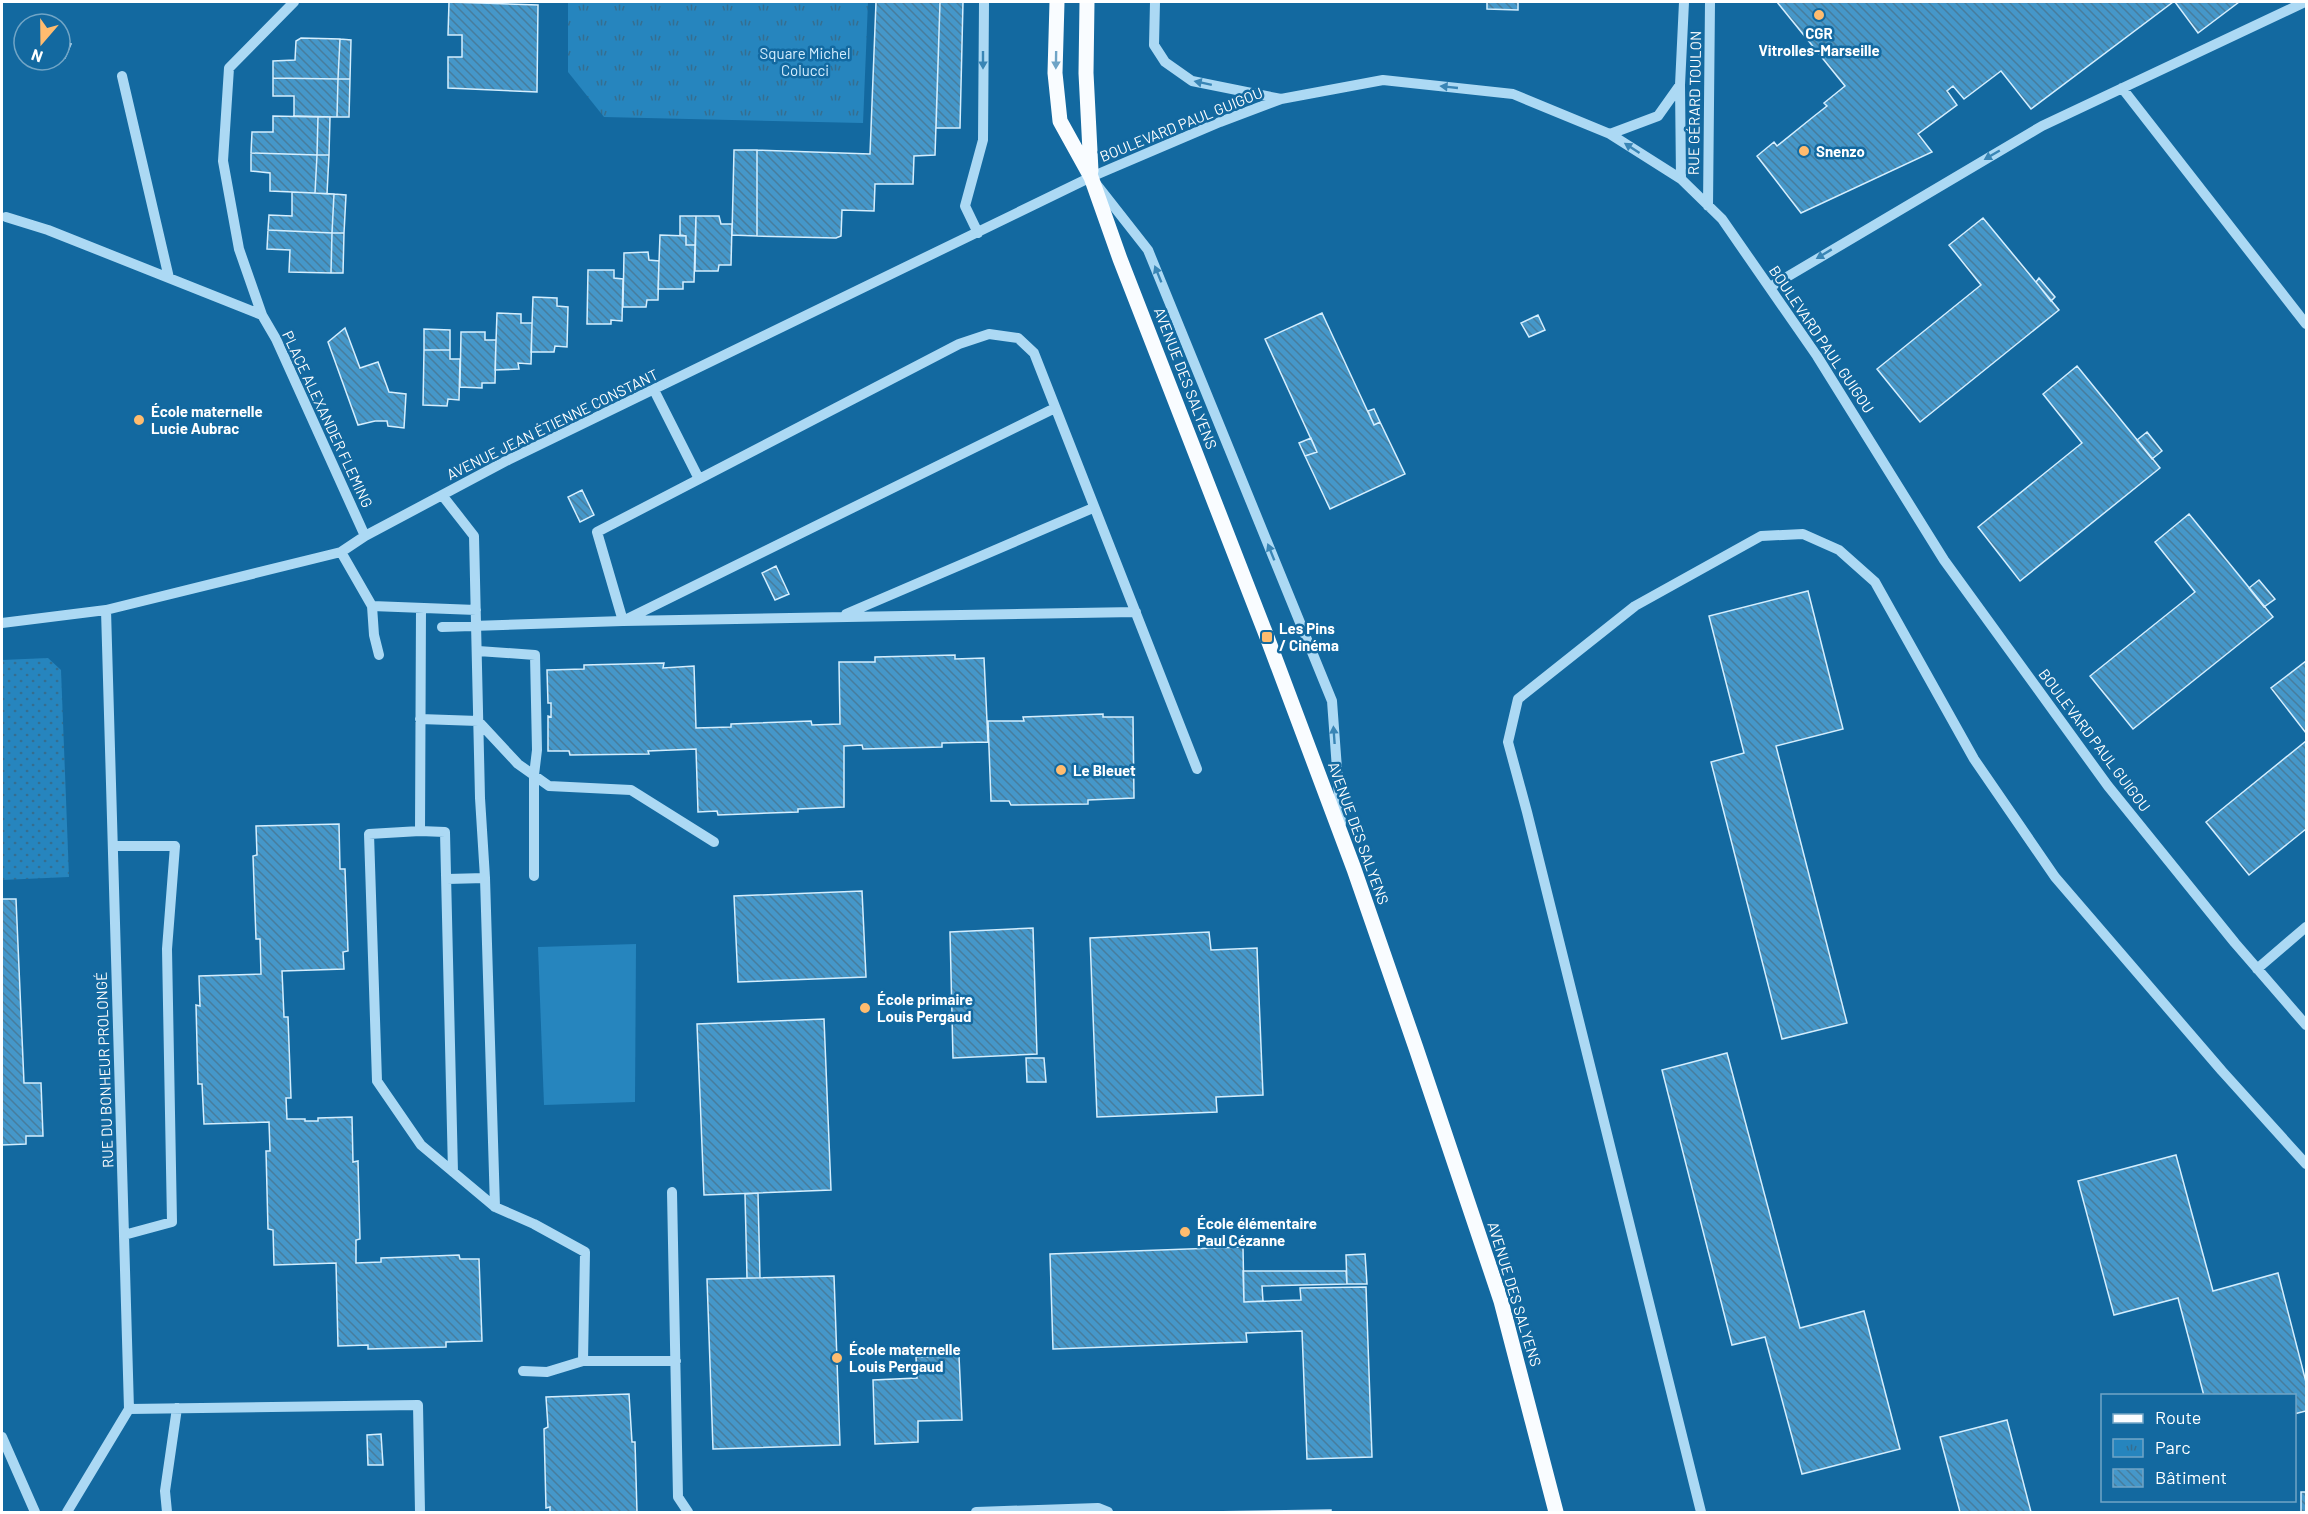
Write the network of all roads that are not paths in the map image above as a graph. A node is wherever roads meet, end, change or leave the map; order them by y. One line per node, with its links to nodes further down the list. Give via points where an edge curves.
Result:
1 (294, 2): 21 (street, PLACE ALEXANDER FLEMING, via 229,68 223,161 239,249)
2 (984, 2): 18 (street, one-way to 18, via 983,140 965,206)
3 (1057, 2): 14 (main road, one-way to 14, via 1055,73 1060,121)
4 (1087, 2): 14 (main road)
5 (1155, 2): 12 (street, one-way to 5, via 1191,81 1165,62 1154,45)
6 (1684, 2): 10 (street, RUE GÉRARD TOULON)
7 (1710, 2): 16 (street, RUE GÉRARD TOULON)
8 (2305, 2): 11 (street)
9 (122, 76): 19 (street)
10 (1680, 85): 13 (street, RUE GÉRARD TOULON, via 1658,116); 15 (street, RUE GÉRARD TOULON)
11 (2122, 88): 20 (street, one-way to 20, via 2042,126); 22 (street)
12 (1281, 99): 13 (street, BOULEVARD PAUL GUIGOU, one-way to 12, via 1513,94 1383,80); 14 (street, BOULEVARD PAUL GUIGOU)
13 (1610, 134): 15 (street, BOULEVARD PAUL GUIGOU, one-way to 13)
14 (1091, 177): 18 (street, AVENUE JEAN ÉTIENNE CONSTANT); 46 (main road, AVENUE DES SALYENS); 46 (street, one-way to 14, via 1332,700 1148,250)
15 (1681, 179): 16 (street, BOULEVARD PAUL GUIGOU)
16 (1708, 206): 20 (street, BOULEVARD PAUL GUIGOU, via 1722,219)
17 (6, 217): 19 (street)
18 (978, 232): 23 (street, AVENUE JEAN ÉTIENNE CONSTANT)
19 (169, 278): 21 (street)
20 (1770, 287): 53 (street, BOULEVARD PAUL GUIGOU, via 1944,560 2108,786)
21 (262, 315): 28 (street, PLACE ALEXANDER FLEMING)
22 (2307, 324)
23 (654, 390): 25 (street); 26 (street, AVENUE JEAN ÉTIENNE CONSTANT)
24 (1055, 408): 25 (street, via 1034,353 1018,338 989,334 959,344); 27 (street); 36 (street)
25 (699, 479): 36 (street, via 597,532)
26 (442, 495): 28 (street, AVENUE JEAN ÉTIENNE CONSTANT); 33 (street, via 474,536)
27 (1093, 508): 34 (street); 35 (street)
28 (364, 536): 29 (street, AVENUE JEAN ÉTIENNE CONSTANT)
29 (341, 552): 30 (street); 32 (street, AVENUE JEAN ÉTIENNE CONSTANT)
30 (372, 606): 31 (street); 40 (street)
31 (421, 608): 33 (street); 41 (street)
32 (106, 610): 37 (street, AVENUE JEAN ÉTIENNE CONSTANT); 48 (street, RUE DU BONHEUR PROLONGÉ)
33 (476, 610): 39 (street)
34 (1136, 612): 35 (street); 43 (street)
35 (841, 617): 36 (street)
36 (623, 621): 38 (street)
37 (2, 623)
38 (442, 627)
39 (478, 651): 42 (street); 44 (street, via 535,655)
40 (378, 655)
41 (420, 718): 42 (street); 45 (street)
42 (478, 721): 44 (street, via 518,764); 50 (street)
43 (1197, 769)
44 (534, 775): 47 (street, via 549,786 631,790); 49 (street)
45 (420, 831): 51 (street, via 446,832); 56 (street, via 369,834 377,1081 421,1145)
46 (1342, 835): 73 (main road, AVENUE DES SALYENS, via 1501,1301)
47 (714, 842)
48 (113, 846): 59 (street, RUE DU BONHEUR PROLONGÉ); 59 (street, via 175,846 167,949 172,1222)
49 (534, 876)
50 (485, 878): 51 (street); 58 (street)
51 (447, 879): 56 (street)
52 (2307, 927): 53 (street)
53 (2257, 969): 54 (street, BOULEVARD PAUL GUIGOU)
54 (2307, 1025)
55 (2307, 1164): 74 (street, via 2055,877 1974,759 1875,582 1839,550 1803,534 1761,536 1635,606 1518,699 1508,742)
56 (453, 1172): 58 (street)
57 (672, 1192): 60 (street)
58 (495, 1208): 61 (street, via 585,1252)
59 (124, 1235): 64 (street, RUE DU BONHEUR PROLONGÉ)
60 (676, 1360): 61 (street); 70 (street, via 678,1497)
61 (583, 1361): 62 (street, via 547,1372)
62 (523, 1371)
63 (177, 1408): 64 (street); 68 (street, via 165,1491); 69 (street, via 418,1405)
64 (129, 1409): 67 (street)
65 (2, 1437): 66 (street)
66 (35, 1512)
67 (67, 1512)
68 (167, 1512)
69 (420, 1512)
70 (688, 1512)
71 (976, 1512): 72 (street, via 1098,1508)
72 (1108, 1512)
73 (1556, 1512)
74 (1701, 1512)

